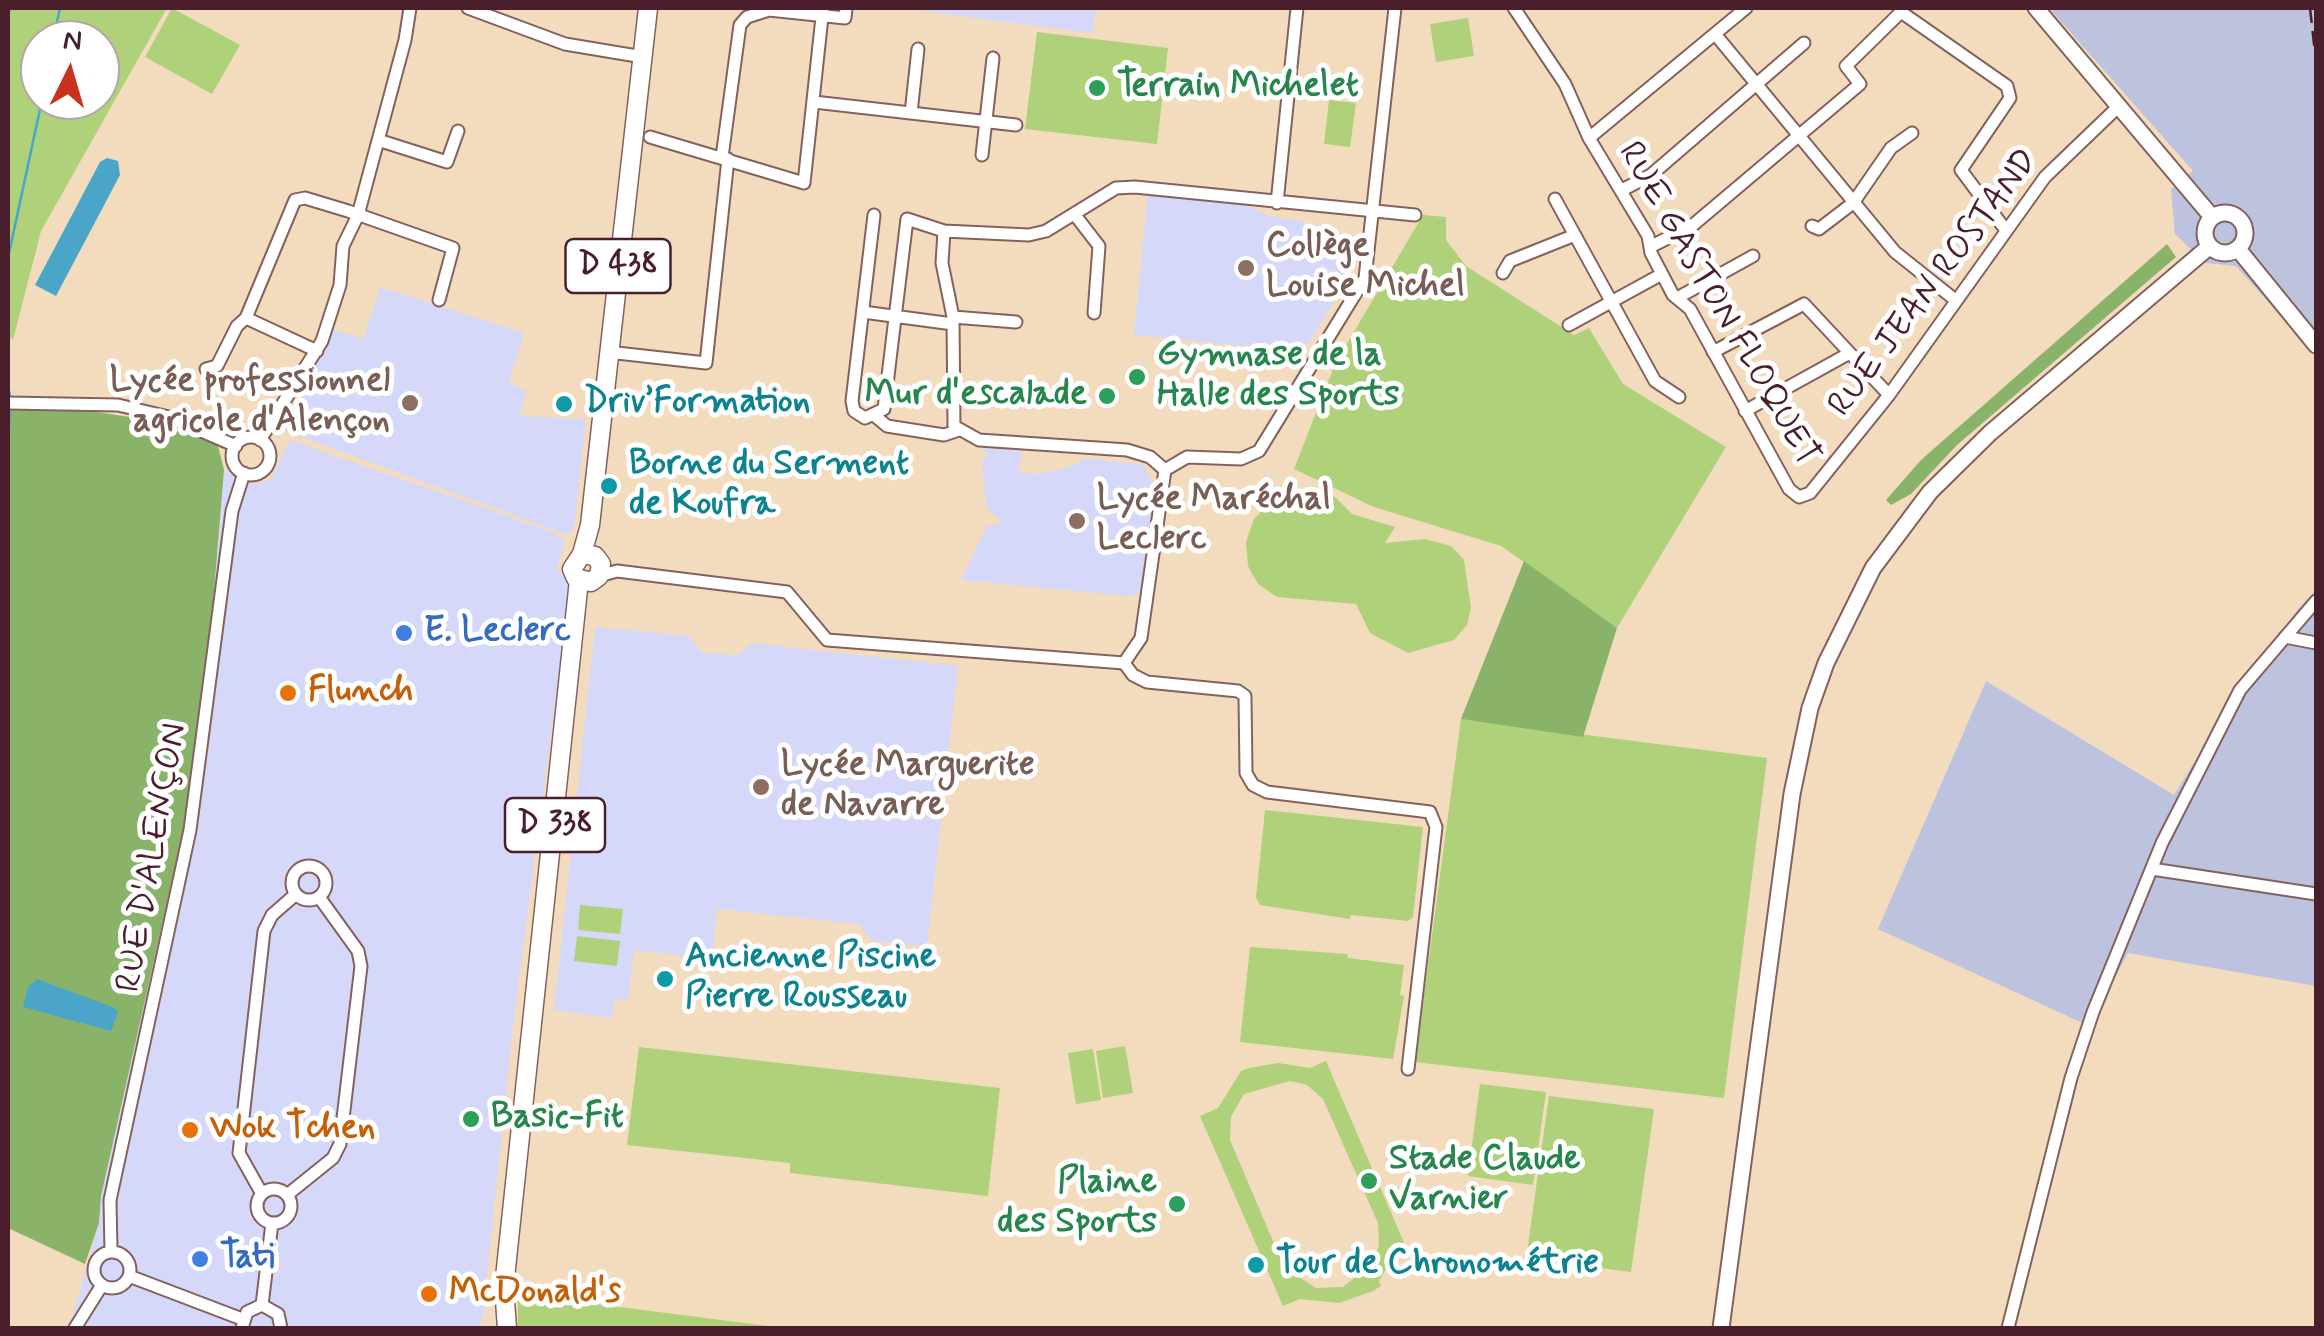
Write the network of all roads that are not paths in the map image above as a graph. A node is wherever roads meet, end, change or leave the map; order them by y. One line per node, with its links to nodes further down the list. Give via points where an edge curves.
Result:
1 (410, 8): 27 (street)
2 (468, 8): 14 (street, via 565,44)
3 (648, 8): 14 (main road, D 438)
4 (846, 8): 10 (street, via 845,18)
5 (1297, 8): 32 (street)
6 (1395, 8): 34 (street)
7 (1514, 8): 25 (street, RUE GASTON FLOQUET, via 1565,84)
8 (1746, 8): 11 (street)
9 (2036, 8): 18 (main road)
10 (822, 12): 17 (street); 29 (street, via 769,10 740,25)
11 (1714, 34): 16 (street); 25 (street)
12 (1804, 44): 16 (street)
13 (918, 49): 19 (street)
14 (642, 57): 63 (main road, D 438)
15 (993, 58): 20 (street)
16 (1758, 86): 26 (street); 30 (street)
17 (814, 102): 19 (street); 29 (street, via 804,183)
18 (2124, 111): 39 (main road); 41 (street, RUE JEAN ROSTAND, via 2044,177)
19 (911, 113): 20 (street)
20 (986, 122): 21 (street); 28 (street)
21 (1016, 126)
22 (458, 131): 27 (street, via 447,162)
23 (1912, 133): 33 (street, via 1891,148)
24 (650, 137): 29 (street)
25 (1588, 138): 30 (street, RUE GASTON FLOQUET)
26 (1798, 138): 33 (street); 41 (street, via 1860,84 1846,66 1901,12 2007,86 2010,98 1961,170); 45 (street, via 1694,225)
27 (378, 140): 36 (street)
28 (982, 155)
29 (725, 158): 63 (street, via 706,362)
30 (1622, 190): 45 (street, RUE GASTON FLOQUET)
31 (1555, 200): 43 (street)
32 (1277, 202): 34 (street); 35 (street, via 1116,188)
33 (1852, 202): 40 (street, via 1820,229); 51 (street, via 1895,252)
34 (1375, 213): 38 (street); 75 (street, via 1365,278 1267,442 1252,456 1186,457)
35 (1075, 214): 42 (street, via 1029,235); 55 (street, via 1099,246)
36 (358, 215): 52 (street, via 452,248); 57 (street, via 305,198 288,207); 62 (street, via 343,246 340,285)
37 (874, 215): 54 (street)
38 (1415, 215)
39 (2212, 218): 44 (main road, via 2205,228); 46 (main road, via 2224,212 2241,220 2246,232)
40 (1812, 226)
41 (2005, 229): 51 (street, RUE JEAN ROSTAND)
42 (944, 231): 56 (street, via 907,219); 58 (street, via 942,263)
43 (1574, 235): 48 (street, via 1510,261); 53 (street)
44 (2210, 246): 46 (main road, via 2220,252); 101 (main road, via 1930,492 1873,568 1826,662 1792,794)
45 (1650, 247): 49 (street, RUE GASTON FLOQUET)
46 (2238, 248): 61 (main road)
47 (1753, 256): 50 (street)
48 (1502, 273)
49 (1662, 274): 50 (street, RUE GASTON FLOQUET); 53 (street)
50 (1676, 298): 64 (street, RUE GASTON FLOQUET, via 1690,309)
51 (1954, 298): 67 (street, RUE JEAN ROSTAND)
52 (439, 300)
53 (1612, 302): 60 (street); 68 (street, via 1655,382)
54 (863, 312): 56 (street); 71 (street, via 852,401 854,411)
55 (1094, 313)
56 (896, 316): 58 (street); 71 (street, via 884,409)
57 (246, 318): 62 (street); 66 (street, via 217,366)
58 (953, 320): 59 (street); 72 (street)
59 (1016, 322)
60 (1569, 325)
61 (2316, 345)
62 (317, 351): 73 (street)
63 (608, 352): 78 (main road, D 438, via 590,525)
64 (1713, 352): 65 (street, via 1804,304); 70 (street, RUE GASTON FLOQUET)
65 (1848, 354): 67 (street); 70 (street)
66 (206, 369)
67 (1889, 395): 77 (street, RUE JEAN ROSTAND, via 1810,493)
68 (1679, 397)
69 (8, 403): 74 (street, via 118,405)
70 (1745, 410): 77 (street, RUE GASTON FLOQUET)
71 (870, 417): 72 (street, via 944,435)
72 (958, 430): 75 (street, via 978,440 1127,450)
73 (260, 440): 74 (street); 76 (street, via 270,454 268,464)
74 (236, 446): 76 (street, via 234,462)
75 (1165, 470): 82 (street, via 1141,638)
76 (244, 473): 91 (street, RUE D'ALENÇON, via 232,511 190,830 110,1200)
77 (1799, 497)
78 (595, 569): 82 (street, via 787,592 827,640); 94 (main road, D 338, via 577,629)
79 (2316, 601): 80 (street)
80 (2284, 637): 81 (street); 83 (street, via 2240,690)
81 (2316, 643)
82 (1124, 663): 87 (street, via 1147,682 1245,696 1246,773 1267,792 1430,812 1436,827)
83 (2152, 869): 85 (street); 102 (street, via 2071,1078)
84 (296, 894): 86 (street, via 307,901); 86 (street, via 294,873 310,866 325,876); 88 (street, via 264,931 240,1145 240,1160)
85 (2316, 894)
86 (319, 897): 89 (street, via 362,966 338,1149)
87 (1408, 1069)
88 (262, 1194): 89 (street, via 275,1189); 90 (street, via 258,1210)
89 (288, 1196): 90 (street, via 290,1214)
90 (272, 1223): 95 (street)
91 (111, 1251): 92 (street, via 125,1257); 93 (street, via 94,1265)
92 (129, 1276): 93 (street, via 115,1288); 96 (street)
93 (102, 1285): 98 (street)
94 (504, 1291): 99 (main road, D 338); 100 (main road, D 338)
95 (262, 1306): 96 (street, via 250,1309); 97 (street, via 275,1310)
96 (242, 1324)
97 (283, 1326)
98 (76, 1328)
99 (492, 1328)
100 (508, 1328)
101 (1720, 1328)
102 (2008, 1328)

